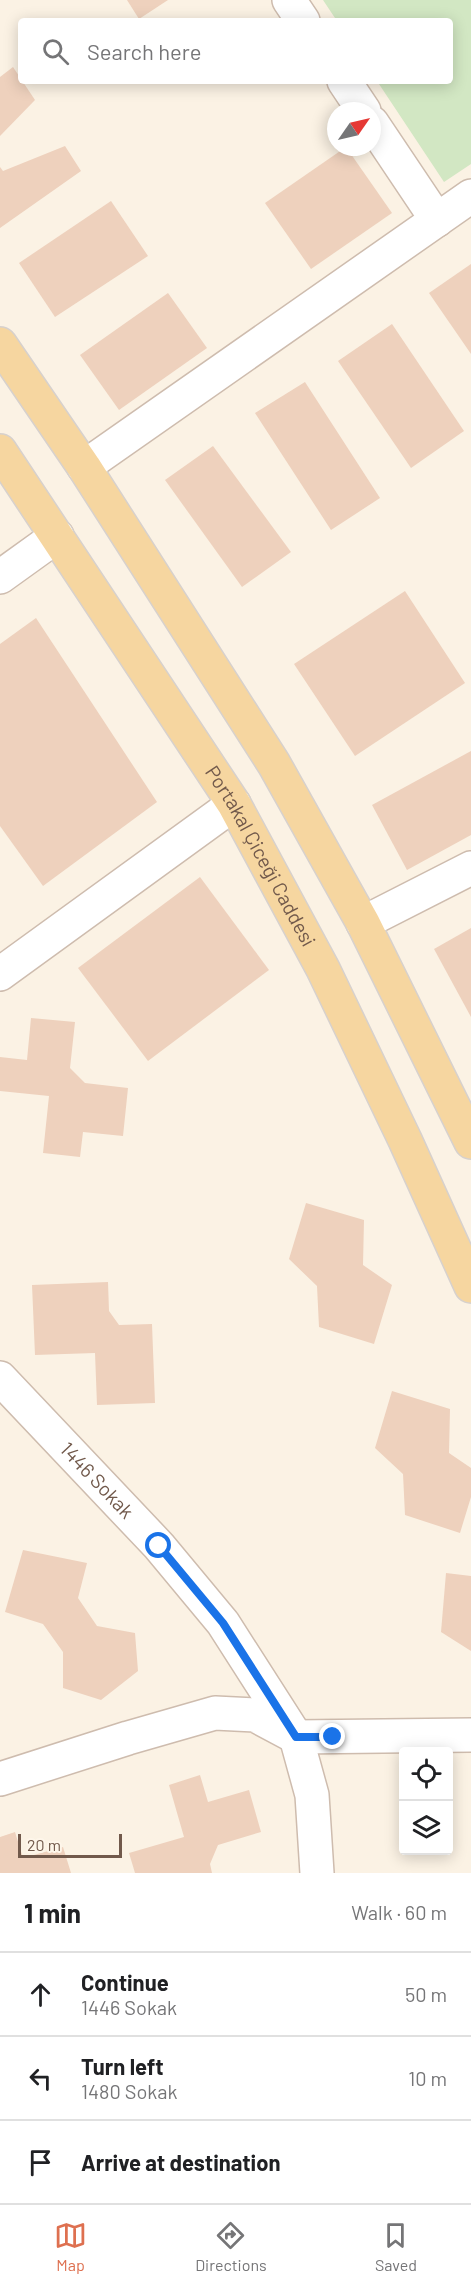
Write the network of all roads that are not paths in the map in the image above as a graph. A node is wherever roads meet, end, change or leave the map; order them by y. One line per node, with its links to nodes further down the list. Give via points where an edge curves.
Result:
1 (289, 0): 2 (street)
2 (301, 18)
3 (346, 84): 4 (street)
4 (358, 102)
5 (381, 136): 7 (street)
6 (471, 196): 7 (street)
7 (437, 220): 10 (street)
8 (0, 344): 10 (main road)
9 (0, 452): 11 (main road, Portakal Çiceği Caddesi)
10 (84, 467): 15 (main road, via 274,764)
11 (57, 536): 12 (street); 13 (main road, Portakal Çiceği Caddesi)
12 (0, 577)
13 (234, 804): 16 (street); 18 (main road, Portakal Çiceği Caddesi, via 323,969)
14 (471, 868): 15 (street)
15 (363, 923): 17 (main road)
16 (0, 974)
17 (471, 1142)
18 (471, 1286)
19 (0, 1378): 21 (street, 1446 Sokak, via 159,1546 223,1623)
20 (471, 1735): 21 (street)
21 (296, 1737): 22 (street, via 255,1715 215,1713); 23 (street, 1446 Sokak, via 312,1795)
22 (0, 1779)
23 (317, 1873)

